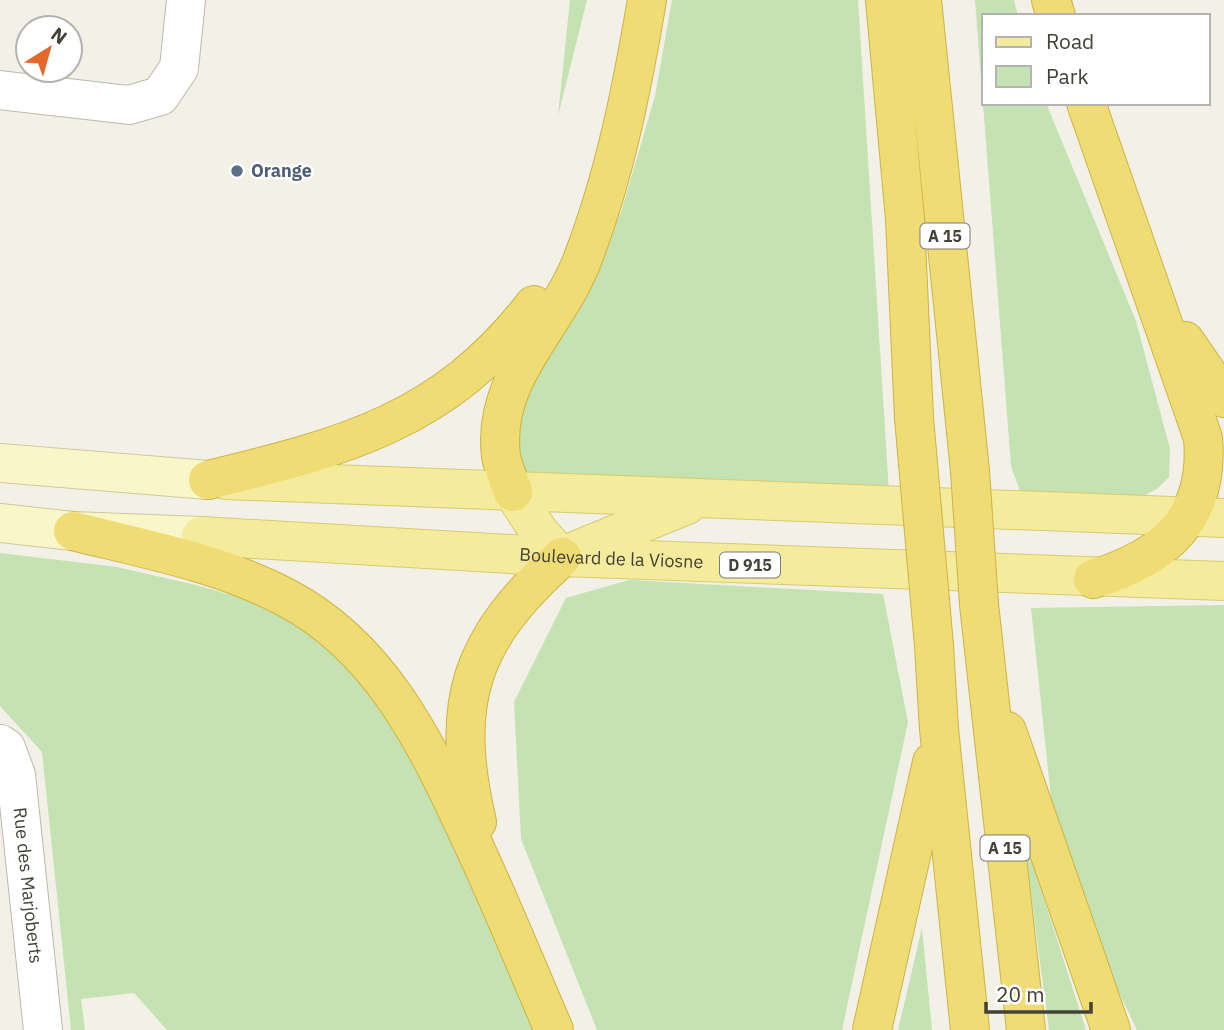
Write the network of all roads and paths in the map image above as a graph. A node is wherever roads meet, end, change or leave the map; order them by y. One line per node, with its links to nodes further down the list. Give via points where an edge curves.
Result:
1 (186, 0): 5 (street, via 179,68 160,96 129,105)
2 (647, 0): 7 (highway, via 631,93)
3 (885, 0): 22 (highway, A 15, bridge, via 905,219 914,418)
4 (922, 0): 21 (highway, A 15, bridge, via 970,471)
5 (0, 90)
6 (1087, 105): 8 (highway)
7 (605, 195): 11 (highway, via 551,283 505,342 448,390 414,413 341,445); 12 (highway, via 568,293 531,347 507,396 501,457)
8 (1146, 276): 9 (highway); 14 (highway, via 1203,438)
9 (1224, 398)
10 (0, 463): 11 (main road)
11 (208, 480): 12 (main road)
12 (513, 492): 13 (main road); 18 (main road)
13 (702, 499): 14 (main road); 18 (main road)
14 (1205, 518): 17 (main road); 19 (highway, via 1129,568)
15 (0, 523): 16 (main road, Boulevard de la Viosne / D 915)
16 (73, 531): 18 (main road, Boulevard de la Viosne / D 915); 24 (highway, via 206,565 284,596 338,634 399,699 426,744)
17 (1224, 533)
18 (562, 557): 19 (main road, Boulevard de la Viosne / D 915); 24 (highway, via 501,620 472,679 466,732 471,788)
19 (1093, 579): 20 (main road, Boulevard de la Viosne / D 915)
20 (1224, 581)
21 (984, 666): 29 (highway, A 15); 30 (highway)
22 (939, 729): 27 (highway); 28 (highway, A 15)
23 (0, 744): 25 (street, Rue des Marjoberts, via 16,775)
24 (490, 879): 26 (highway)
25 (43, 1030)
26 (554, 1030)
27 (872, 1030)
28 (970, 1030)
29 (1026, 1030)
30 (1111, 1030)

